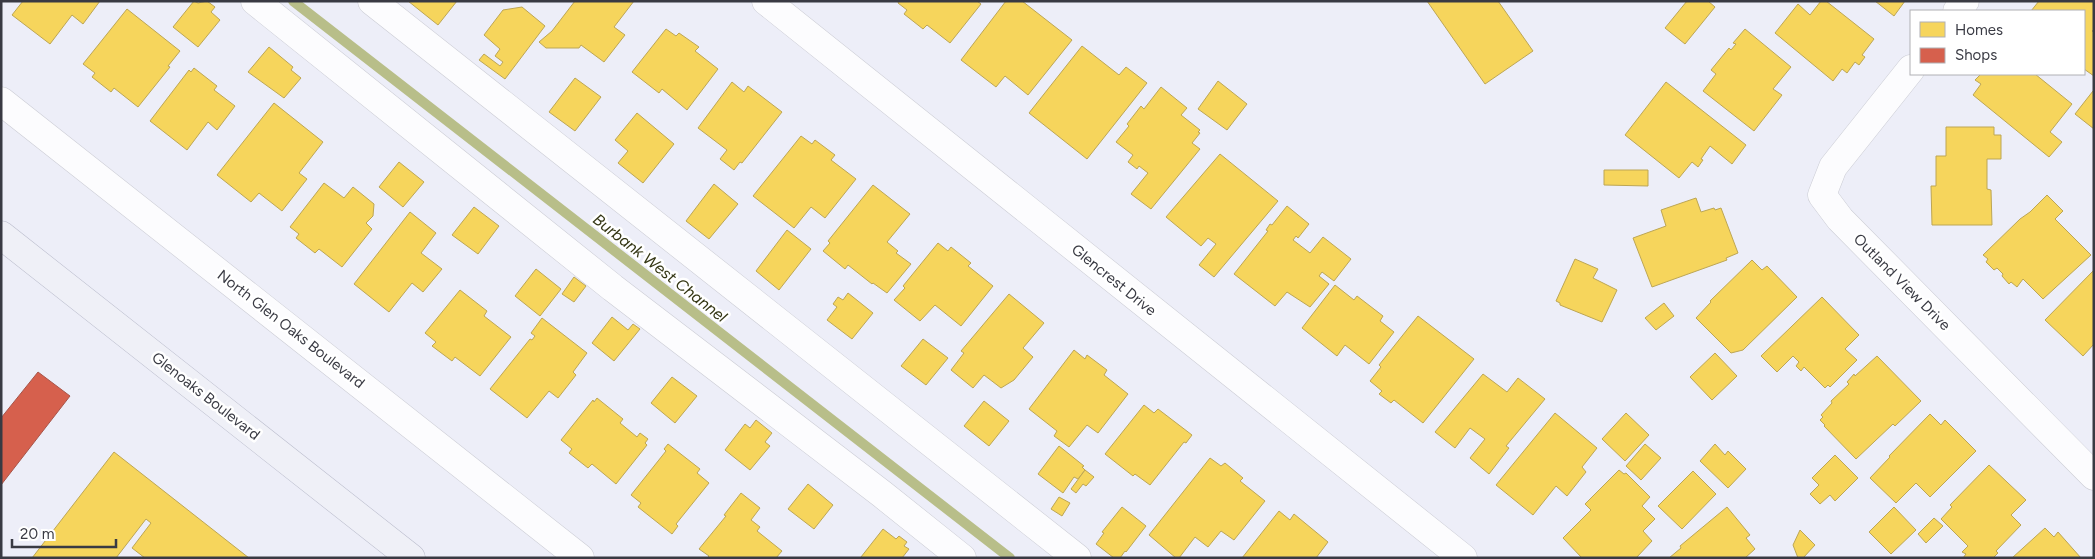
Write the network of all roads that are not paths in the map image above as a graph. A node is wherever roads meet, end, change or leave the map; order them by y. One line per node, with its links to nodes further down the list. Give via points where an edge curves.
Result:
1 (255, 1): 10 (street, via 613,288)
2 (372, 1): 11 (street)
3 (766, 1): 12 (street, Glencrest Drive)
4 (1910, 70): 7 (street, Outland View Drive, via 1833,167 1822,195 1840,219)
5 (1, 101): 9 (street, North Glen Oaks Boulevard)
6 (1, 235): 8 (main road, Glenoaks Boulevard)
7 (2094, 476)
8 (412, 558)
9 (580, 558)
10 (962, 558)
11 (1078, 558)
12 (1463, 558)

